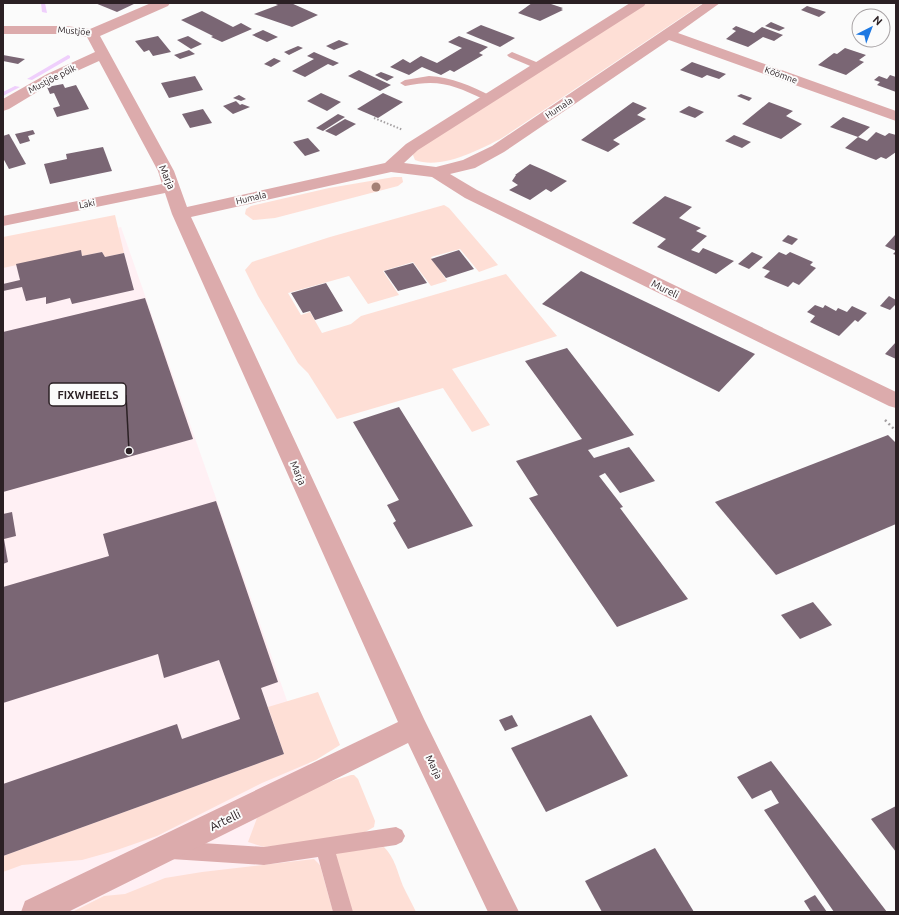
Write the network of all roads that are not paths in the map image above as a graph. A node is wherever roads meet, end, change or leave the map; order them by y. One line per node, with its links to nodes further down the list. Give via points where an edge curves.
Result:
1 (163, 3): 5 (street, Mustjõe)
2 (639, 3): 9 (street)
3 (713, 3): 6 (street, Humala)
4 (3, 30): 5 (street, Mustjõe, via 66,30)
5 (92, 34): 7 (street, Marja)
6 (667, 34): 13 (street, Köömne); 15 (street, Humala, via 498,149 469,164)
7 (103, 54): 12 (street, Mustjõe põik, via 52,77); 16 (street, Marja, via 166,171)
8 (512, 55): 9 (lane)
9 (538, 66): 11 (street)
10 (405, 83): 11 (lane, via 424,78 438,78)
11 (488, 98): 14 (street, via 423,139)
12 (3, 106)
13 (896, 116)
14 (391, 167): 15 (street, Humala); 17 (street, Humala)
15 (436, 172): 19 (street, Mureli, via 471,194)
16 (171, 187): 17 (street, Marja); 18 (street, Laki)
17 (181, 214): 20 (street, Marja)
18 (3, 221)
19 (896, 401)
20 (414, 727): 23 (street, Artelli); 26 (street, Marja)
21 (396, 836): 22 (lane)
22 (324, 846): 23 (lane, via 264,856); 25 (lane)
23 (165, 849): 24 (street, Artelli)
24 (36, 912)
25 (343, 912)
26 (504, 912)

